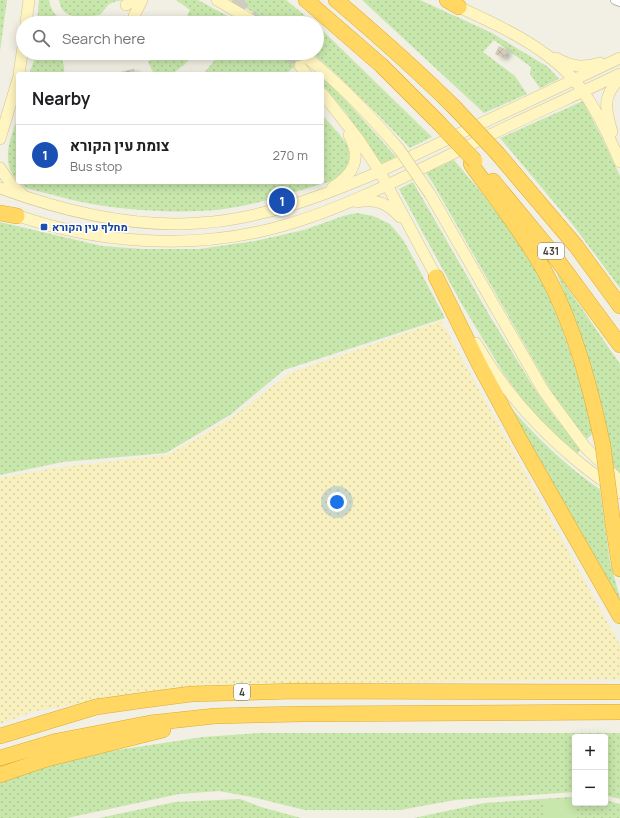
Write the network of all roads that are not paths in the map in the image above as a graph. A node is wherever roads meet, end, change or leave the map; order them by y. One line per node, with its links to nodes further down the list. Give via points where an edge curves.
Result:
1 (29, 0): 10 (main road)
2 (142, 0): 11 (main road)
3 (217, 0): 12 (main road)
4 (306, 0): 29 (highway, 431, bridge, via 381,65 442,125)
5 (336, 0): 17 (highway, 431)
6 (342, 0): 17 (highway)
7 (615, 0): 9 (street)
8 (450, 2): 13 (main road, via 504,28)
9 (620, 2)
10 (27, 16)
11 (134, 16)
12 (244, 16)
13 (535, 47): 14 (main road, via 565,63 577,66 588,66); 21 (main road)
14 (620, 58): 21 (main road)
15 (21, 60): 18 (main road)
16 (310, 60): 46 (main road, bridge, via 348,93 399,149 430,194 543,390 585,447)
17 (415, 69): 41 (highway, 431, bridge, via 498,154)
18 (19, 72)
19 (620, 74): 23 (main road)
20 (620, 79): 27 (main road, via 610,90 606,108)
21 (574, 81): 23 (main road); 31 (main road)
22 (16, 86): 26 (main road)
23 (583, 92): 28 (main road, via 606,130); 32 (main road)
24 (324, 95): 25 (main road)
25 (333, 106): 31 (main road); 34 (main road, via 355,146 356,159 350,172 340,183)
26 (0, 139)
27 (620, 158)
28 (620, 162)
29 (473, 163): 45 (highway, 431, via 511,201); 48 (highway, bridge, via 544,272 572,333 603,446)
30 (0, 168): 35 (main road, via 16,190)
31 (380, 172): 32 (main road); 34 (main road)
32 (387, 184): 36 (main road); 40 (main road)
33 (0, 188): 35 (main road)
34 (318, 197): 35 (main road, via 258,214 218,221 184,223 104,217)
35 (27, 198)
36 (335, 208): 39 (main road, via 258,232 234,237 183,241 132,240 101,236 75,232); 40 (main road, via 359,201 375,200 390,207)
37 (0, 210): 39 (main road)
38 (0, 213): 39 (highway)
39 (17, 216)
40 (410, 228): 42 (main road)
41 (594, 271): 43 (highway); 44 (highway, 431)
42 (436, 277): 47 (main road, via 502,384 518,403 576,460); 49 (highway, via 521,442)
43 (620, 303)
44 (620, 306)
45 (620, 345)
46 (620, 481)
47 (620, 493)
48 (620, 569)
49 (620, 616)
50 (620, 692): 53 (highway, 4, via 295,691 191,694 96,707)
51 (620, 712): 52 (highway, 4)
52 (215, 716): 54 (highway, 4, via 150,724 57,741); 55 (highway, via 86,748)
53 (0, 736)
54 (0, 758)
55 (0, 775)

